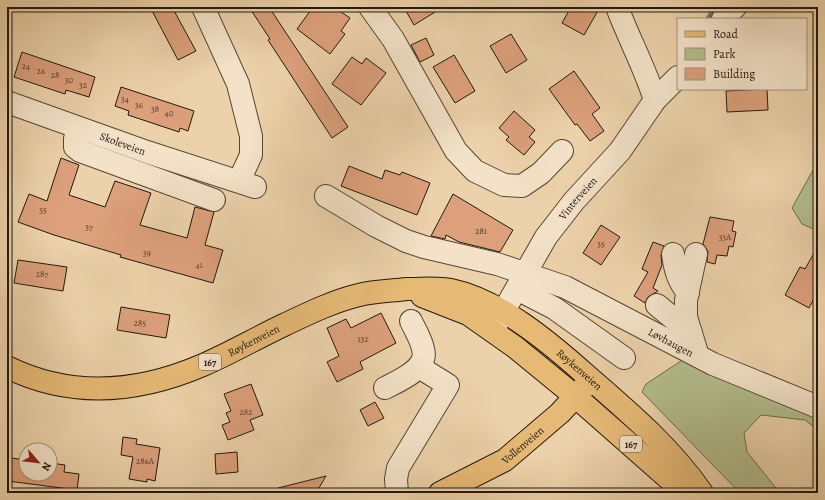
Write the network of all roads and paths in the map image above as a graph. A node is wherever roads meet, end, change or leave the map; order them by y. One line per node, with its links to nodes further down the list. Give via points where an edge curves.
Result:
1 (203, 7): 11 (street, Skoleveien, via 238,84 251,136 247,184)
2 (370, 7): 10 (street, via 393,39 456,151 476,171 504,185 522,186 541,173)
3 (617, 7): 7 (street, via 645,70)
4 (735, 7): 5 (street)
5 (724, 18)
6 (677, 78): 7 (street, Vinterveien)
7 (655, 100): 17 (street, Vinterveien, via 620,151 574,200 546,237)
8 (7, 102): 9 (street, Skoleveien)
9 (78, 128): 11 (street, Skoleveien); 12 (street, via 75,147 80,151)
10 (562, 151)
11 (147, 152): 12 (street)
12 (140, 173): 14 (street)
13 (326, 196): 17 (street, via 406,241 497,264)
14 (214, 200)
15 (673, 254): 18 (street, via 674,270)
16 (696, 254): 18 (street)
17 (521, 281): 21 (street, Vinterveien); 23 (street, Løvhaugen, via 565,287); 24 (street)
18 (688, 292): 22 (street, via 686,317)
19 (657, 305): 22 (street)
20 (411, 321): 26 (street, via 424,351)
21 (498, 322): 25 (main road, Røykenveien / 167, via 475,298 451,290 436,288 376,292 339,300 204,365 138,385 112,389 75,388 31,377); 27 (main road, Røykenveien / 167, via 524,325); 29 (main road, Røykenveien / 167, via 520,351)
22 (691, 333): 23 (street)
23 (698, 356): 30 (street, Løvhaugen)
24 (624, 358)
25 (7, 367)
26 (418, 367): 28 (street); 31 (street, via 448,385 398,468)
27 (592, 380): 29 (main road, Vollenveien); 34 (main road, Røykenveien / 167, via 631,414 667,451)
28 (385, 388)
29 (576, 397): 32 (main road, Vollenveien, via 505,460); 33 (main road, Røykenveien / 167)
30 (818, 407)
31 (397, 493)
32 (440, 493)
33 (684, 493)
34 (702, 493)

